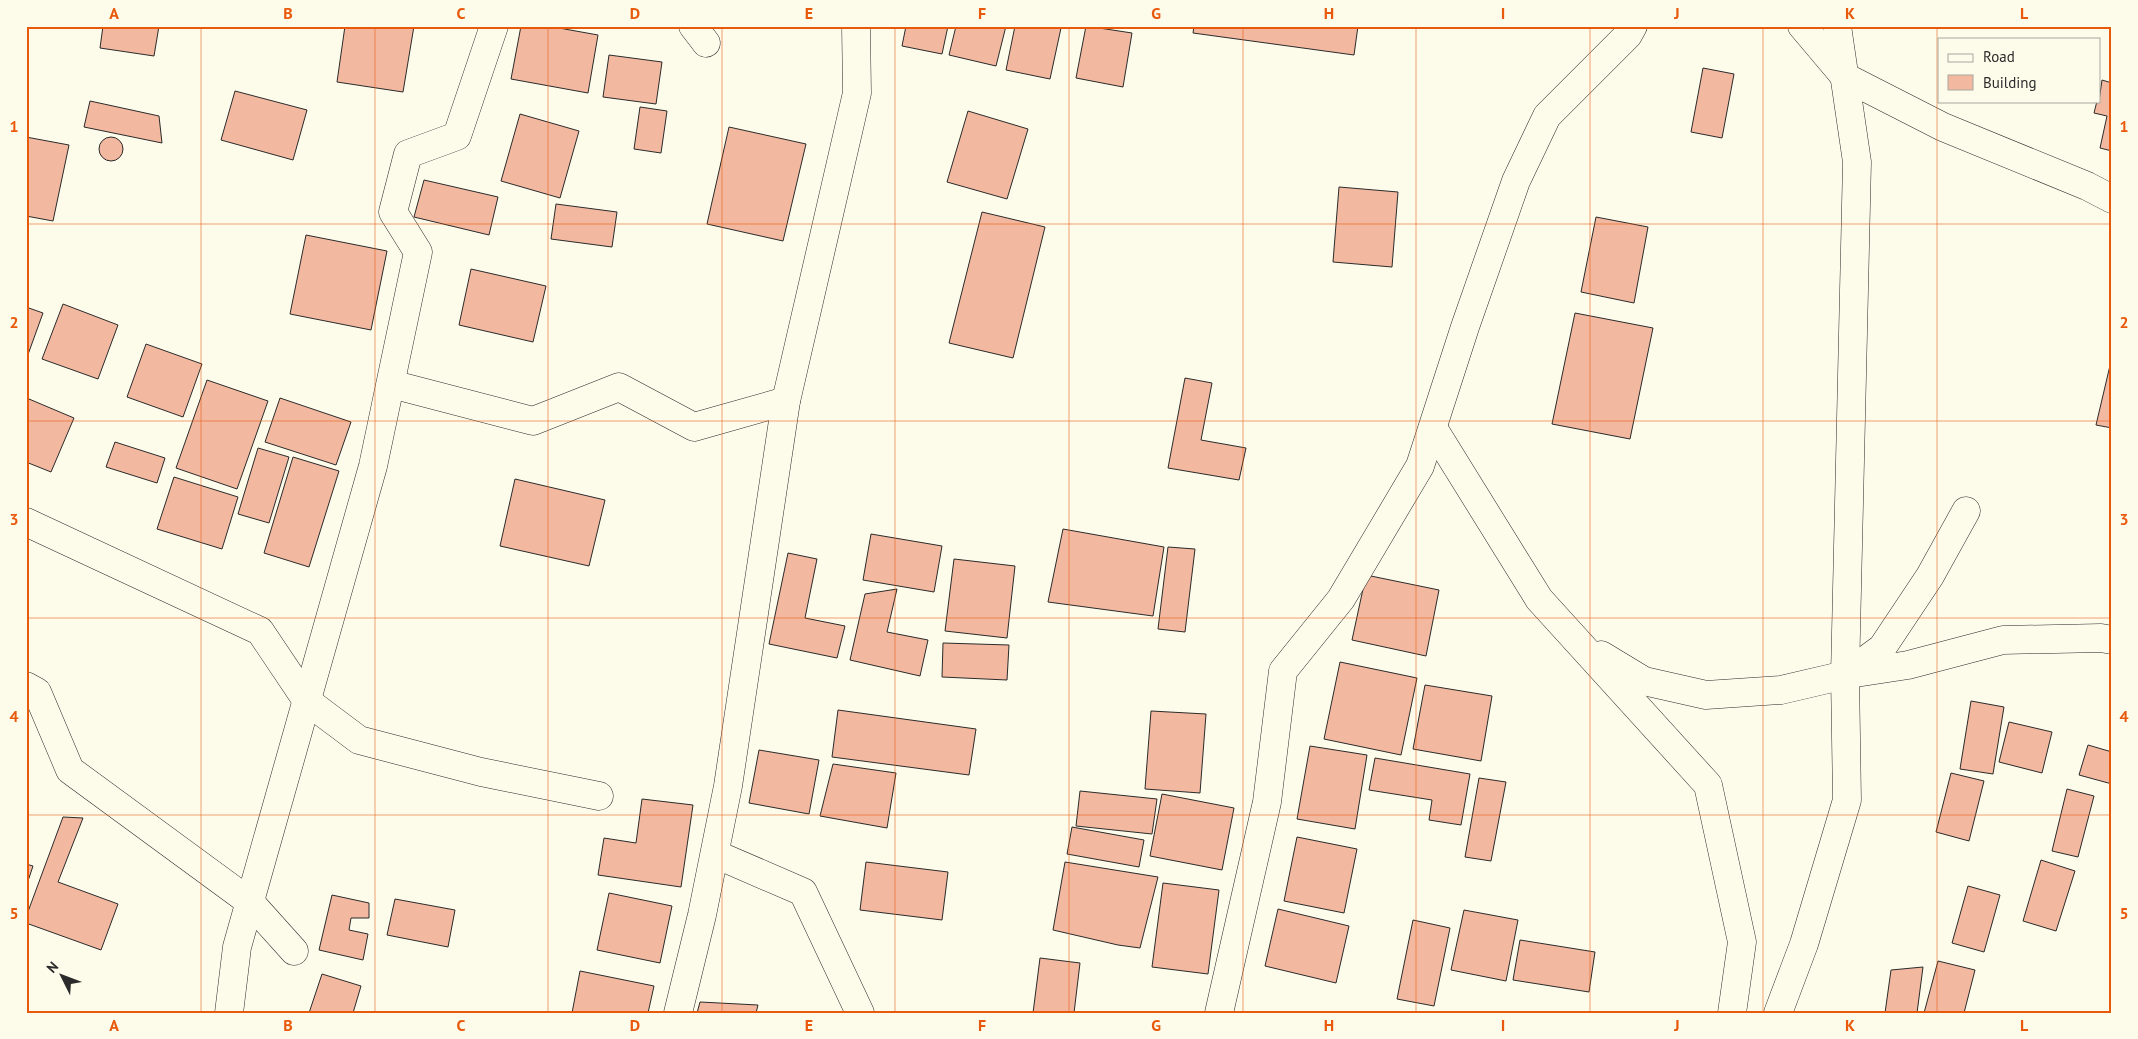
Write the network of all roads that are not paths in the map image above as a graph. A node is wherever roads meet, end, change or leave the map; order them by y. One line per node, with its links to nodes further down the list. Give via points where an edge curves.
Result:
1 (494, 26): 8 (street, via 456,136 408,154 393,212 418,252)
2 (856, 26): 9 (street, via 857,93)
3 (1633, 26): 10 (street, via 1628,35 1547,116 1516,181)
4 (1802, 26): 6 (street)
5 (1837, 26): 6 (street)
6 (1845, 77): 7 (street, via 1943,127); 15 (street, via 1857,162)
7 (2112, 199)
8 (391, 384): 9 (street, via 533,421 619,387 694,428); 17 (street, via 373,466)
9 (786, 401): 19 (street, via 728,786)
10 (1433, 428): 14 (street, via 1539,600); 25 (street, via 1420,466 1341,599 1283,671 1267,802)
11 (1966, 511): 15 (street, via 1930,576 1882,648)
12 (26, 522): 17 (street, via 260,631)
13 (2112, 640): 15 (street, via 2004,640 1908,665)
14 (1578, 642): 15 (street, via 1644,681 1706,695 1782,690); 26 (street, via 1708,785 1742,942)
15 (1845, 675): 27 (street, via 1847,800 1804,944)
16 (26, 686): 20 (street, via 36,692 70,770)
17 (307, 702): 18 (street, via 359,740 481,772); 20 (street)
18 (598, 796)
19 (714, 854): 23 (street); 24 (street, via 802,892)
20 (250, 902): 21 (street); 22 (street, via 237,947)
21 (294, 951)
22 (229, 1013)
23 (678, 1013)
24 (860, 1013)
25 (1219, 1013)
26 (1732, 1013)
27 (1778, 1013)

